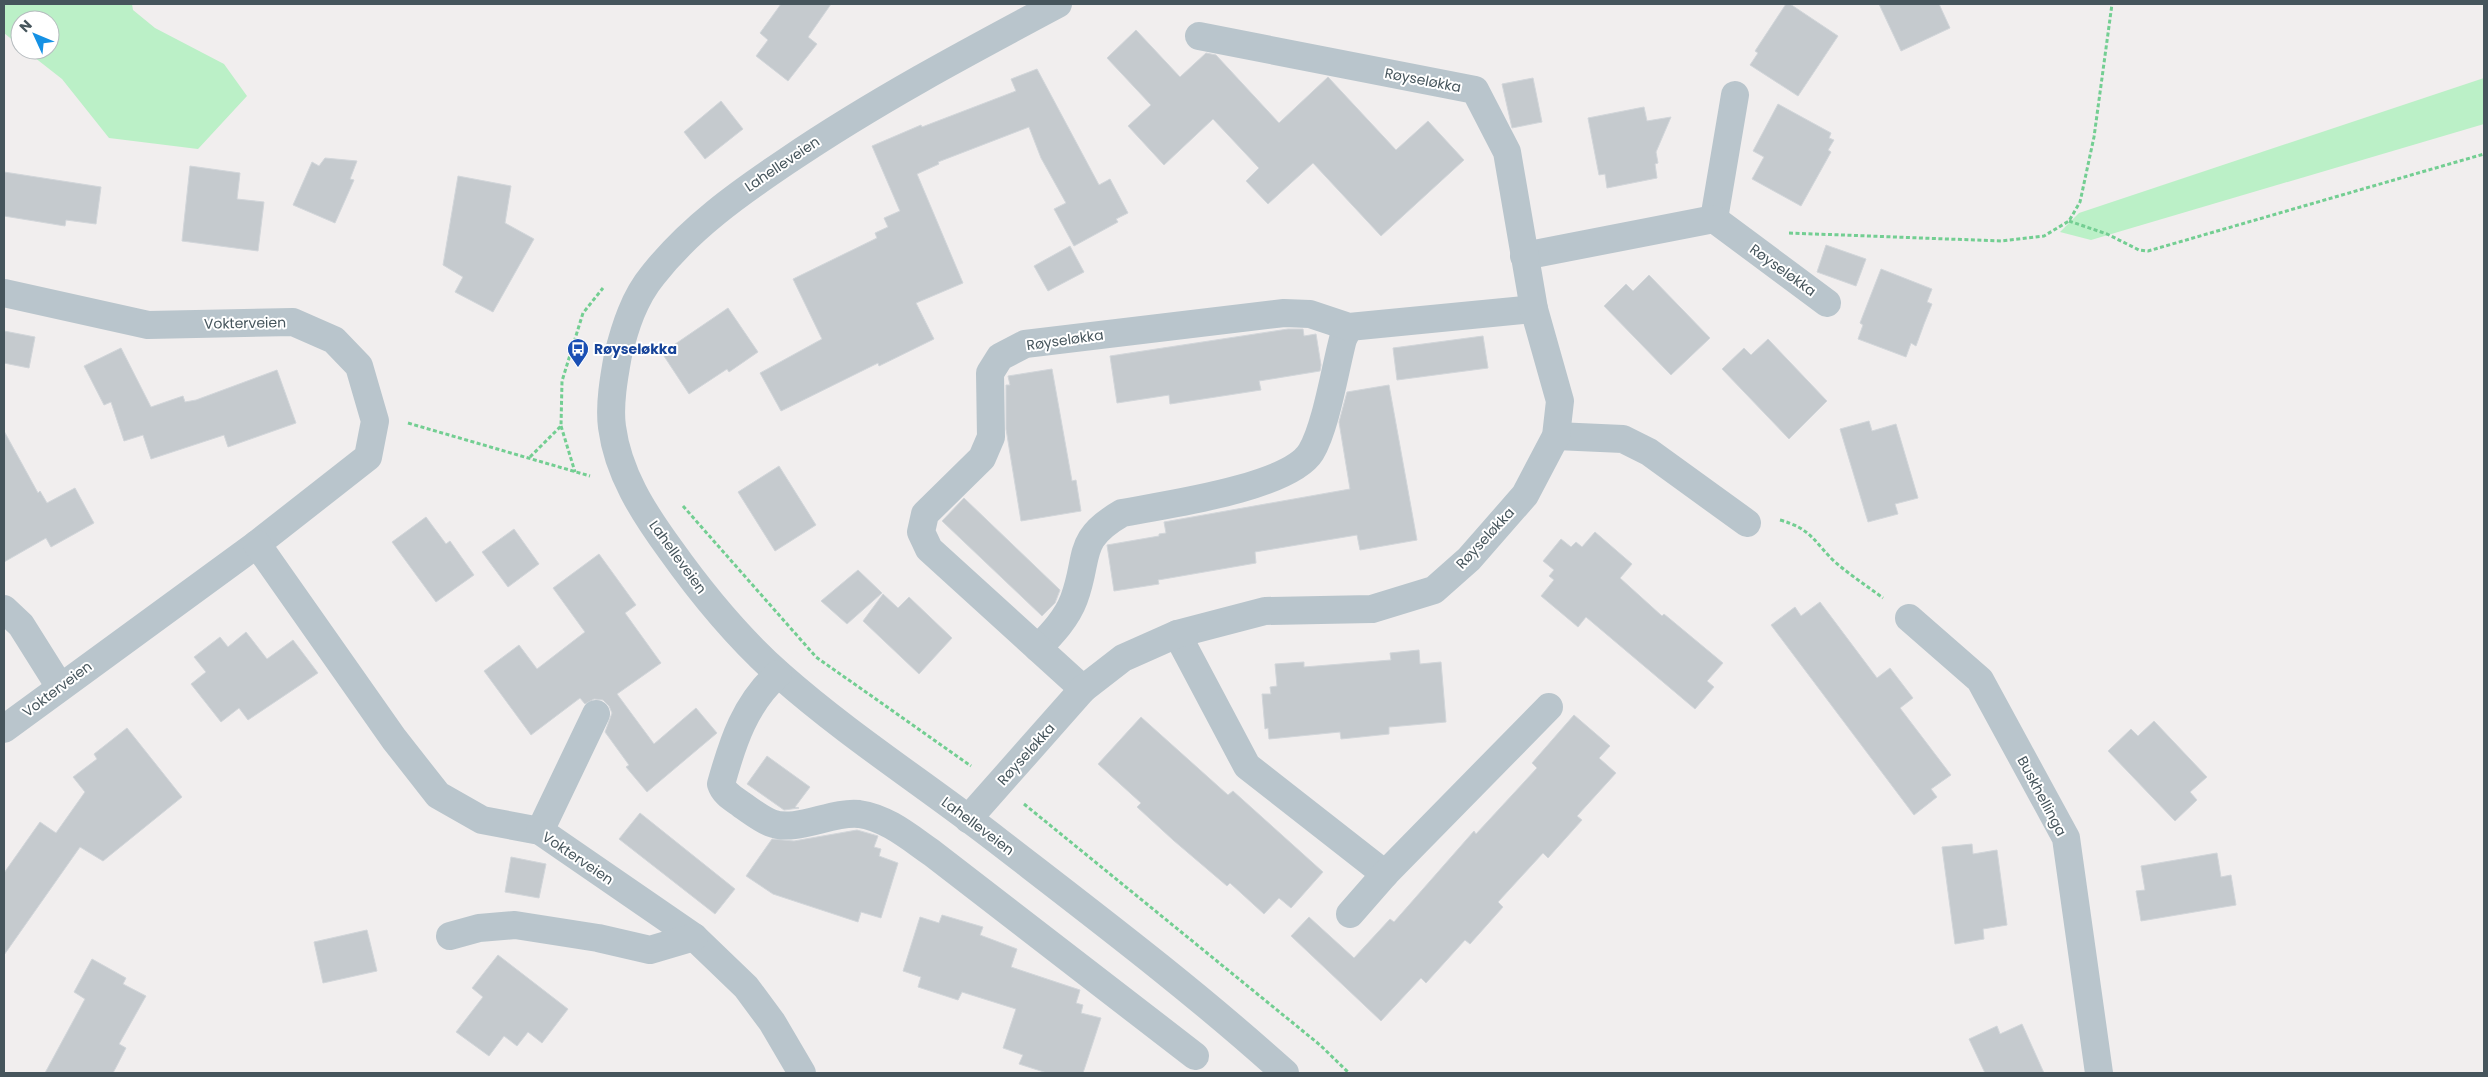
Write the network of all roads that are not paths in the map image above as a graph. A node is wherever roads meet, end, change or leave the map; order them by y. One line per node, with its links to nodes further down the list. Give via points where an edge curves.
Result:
1 (1058, 4): 17 (street, Lahelleveien, via 851,118 727,202 650,277 625,324 615,370 611,424 622,471 653,526 684,569 728,623)
2 (1199, 36): 5 (street, Røyseløkka, via 1475,90 1507,152)
3 (1735, 95): 4 (street)
4 (1714, 219): 5 (street); 7 (street, Røyseløkka)
5 (1524, 256): 8 (street, Røyseløkka)
6 (4, 293): 12 (street, Vokterveien, via 148,324 293,322 334,340 359,366 375,421 368,457)
7 (1827, 302)
8 (1534, 309): 9 (street, Røyseløkka); 10 (street, Røyseløkka, via 1560,400)
9 (1349, 327): 16 (street, via 1343,339 1318,438 1306,458 1290,471 1262,482 1122,513 1104,524 1085,549 1070,609); 16 (street, Røyseløkka, via 1310,314 1284,313 1025,344 1000,357 990,372 990,437 982,458 925,514 921,532 929,549)
10 (1556, 436): 11 (street, via 1622,439 1649,452); 15 (street, Røyseløkka, via 1525,495 1470,559 1434,590 1372,609 1265,611)
11 (1747, 523)
12 (257, 544): 18 (street, Vokterveien); 24 (street, Vokterveien, via 394,739 438,795 482,820)
13 (4, 609): 18 (street, via 21,625)
14 (1909, 618): 32 (street, Buskhellinga, via 1980,680 2066,838)
15 (1177, 634): 19 (street, Røyseløkka, via 1123,658); 25 (street, via 1247,766)
16 (1038, 648): 19 (street, Røyseløkka)
17 (778, 674): 23 (street, Lahelleveien, via 843,727); 29 (street, via 762,688 748,708 731,748 721,784 728,795 778,825 857,814 891,824)
18 (60, 687): 22 (street, Vokterveien)
19 (1083, 689): 23 (street, Røyseløkka)
20 (1549, 707): 25 (street)
21 (596, 714): 24 (street)
22 (4, 729)
23 (968, 818): 31 (street, Lahelleveien, via 1170,974)
24 (540, 832): 28 (street, Vokterveien)
25 (1384, 874): 26 (street)
26 (1350, 914)
27 (450, 936): 28 (street, via 479,928 515,925 650,950)
28 (694, 937): 30 (street, Vokterveien, via 746,987 772,1022)
29 (1194, 1056)
30 (802, 1073)
31 (1285, 1073)
32 (2098, 1073)

